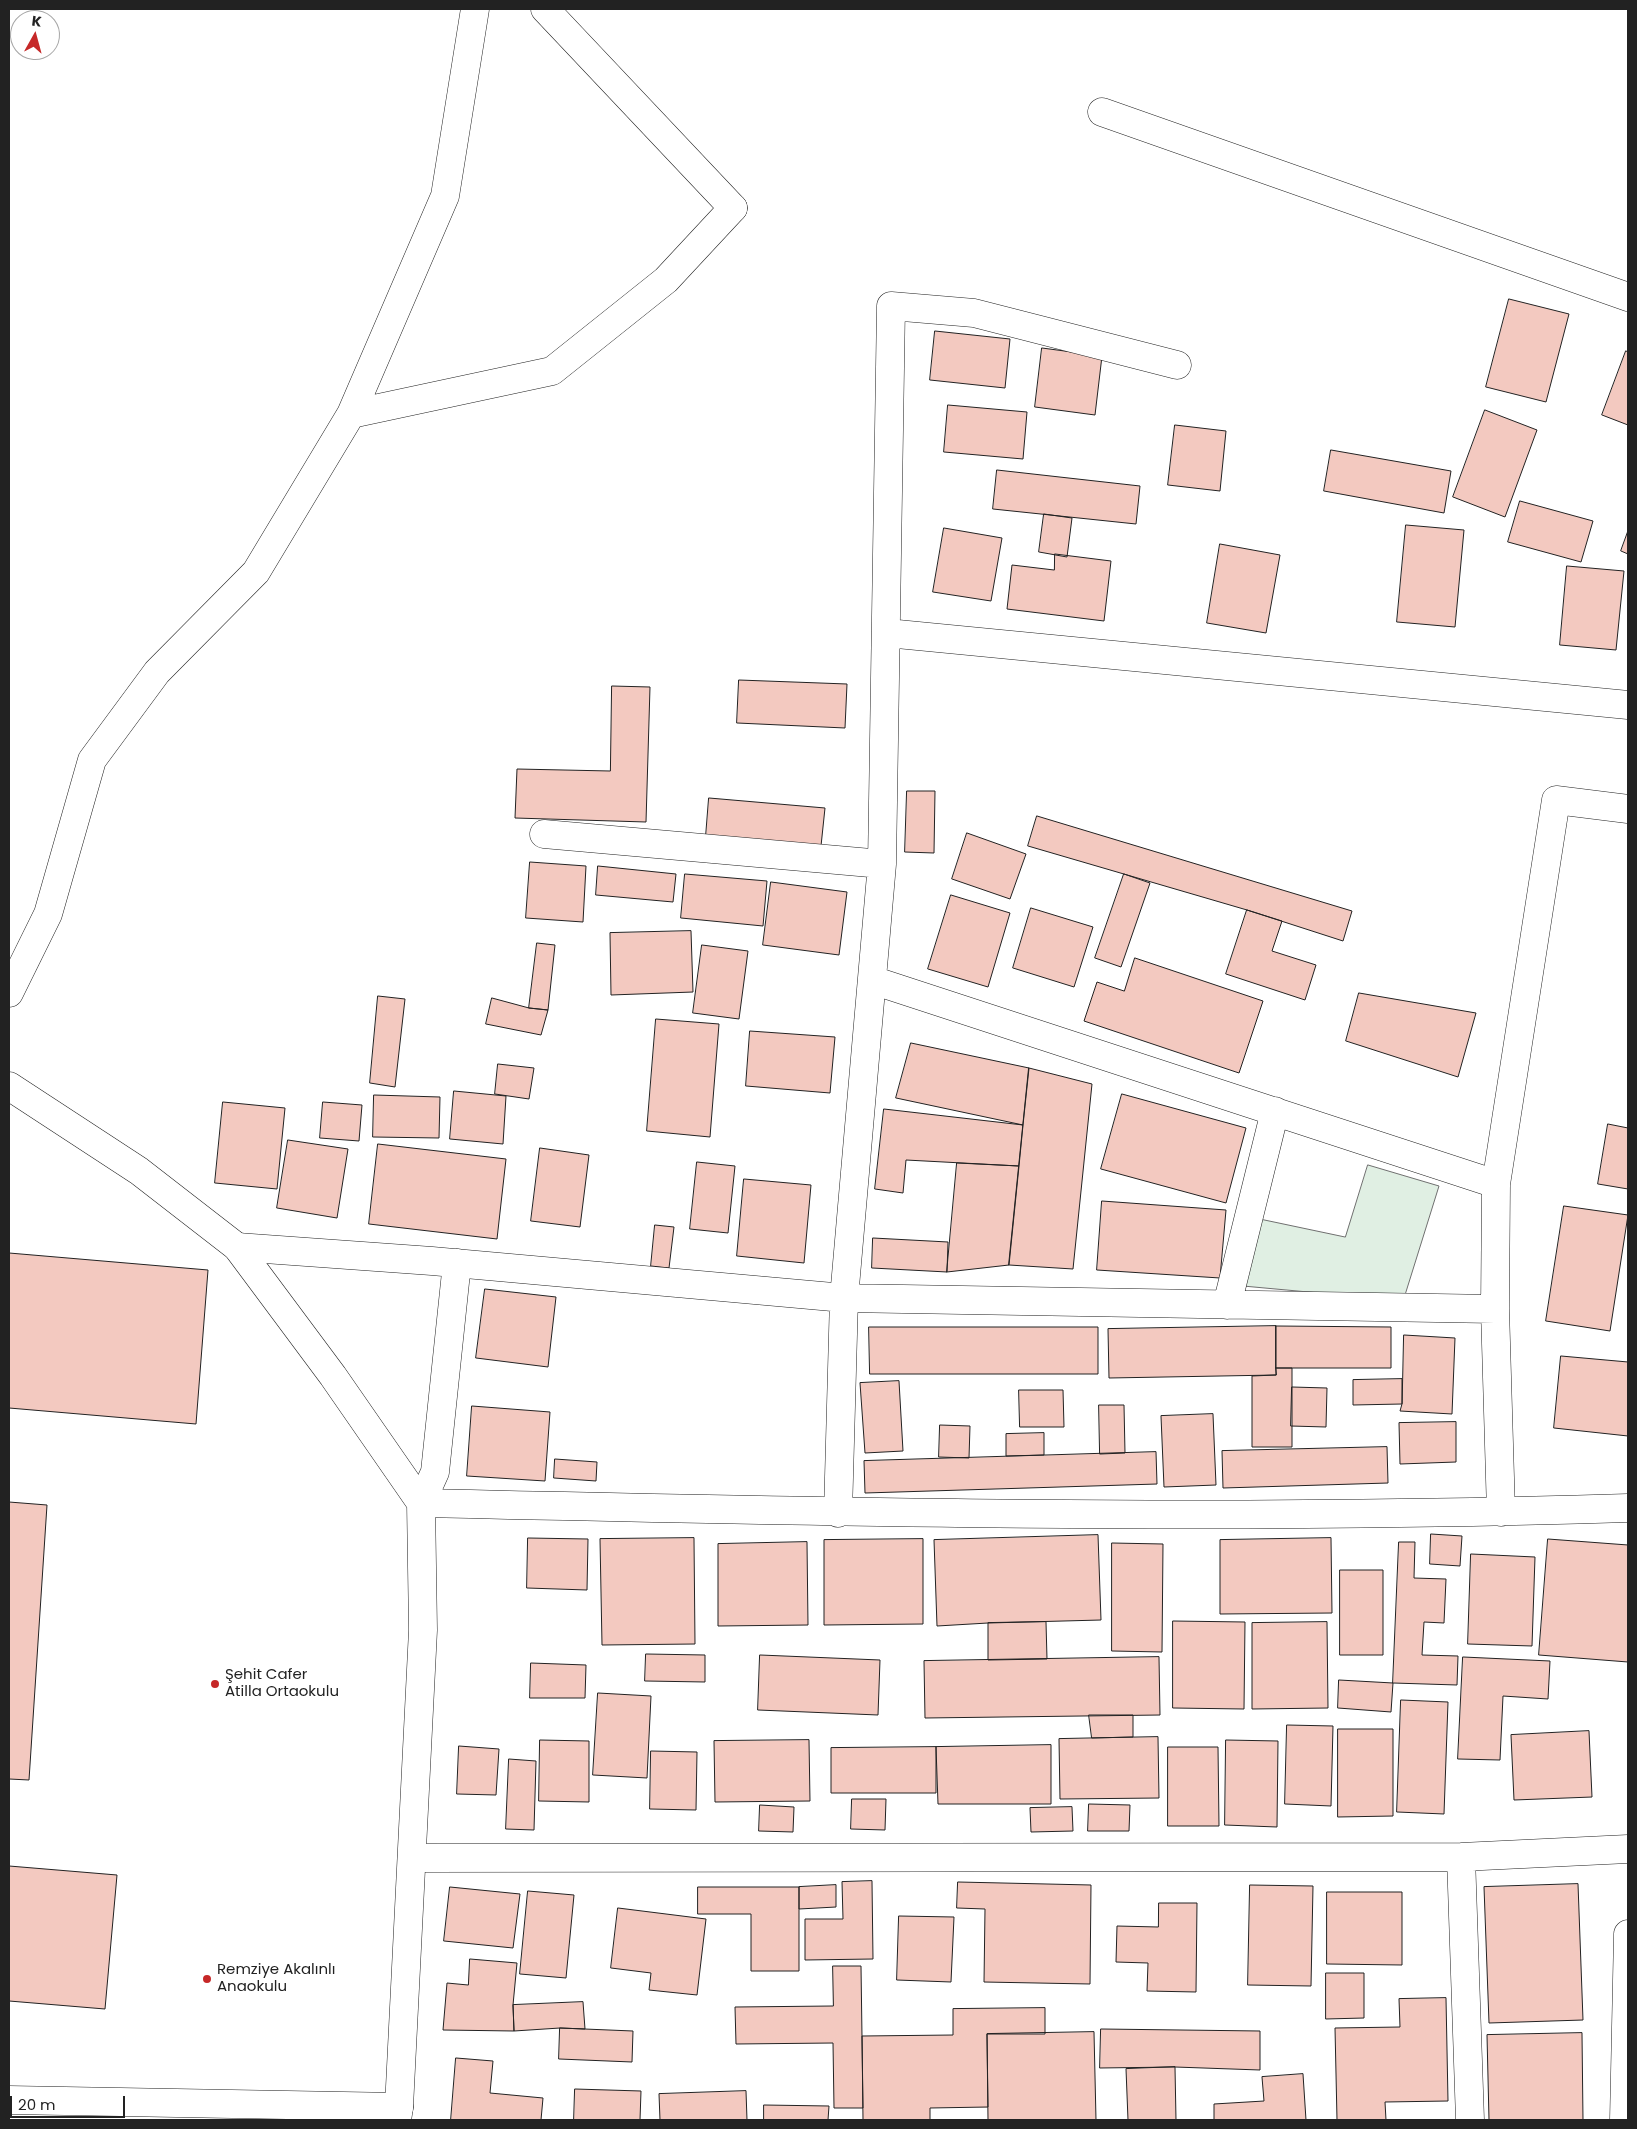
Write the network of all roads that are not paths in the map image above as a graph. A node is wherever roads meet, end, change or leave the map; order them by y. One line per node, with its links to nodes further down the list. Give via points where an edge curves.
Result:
1 (475, 9): 6 (street, via 445,196)
2 (545, 9): 6 (street, via 733,208 666,280 552,371)
3 (1102, 112): 4 (street)
4 (1628, 297)
5 (1177, 365): 7 (street, via 974,313 891,306)
6 (351, 414): 13 (street, via 256,572 157,672 92,760 48,914)
7 (887, 633): 8 (street); 11 (street)
8 (1628, 705)
9 (1628, 809): 16 (street, via 1556,800)
10 (544, 834): 11 (street)
11 (882, 864): 12 (street)
12 (872, 980): 15 (street); 19 (street)
13 (9, 993)
14 (9, 1086): 17 (street, via 139,1171)
15 (1275, 1111): 16 (street); 20 (street)
16 (1496, 1184): 21 (street)
17 (237, 1247): 18 (street); 22 (street, via 333,1376)
18 (457, 1263): 19 (street); 22 (street, via 435,1472)
19 (844, 1298): 20 (street); 25 (street)
20 (1227, 1305): 21 (street)
21 (1495, 1309): 24 (street)
22 (421, 1503): 25 (street); 28 (street, via 423,1630)
23 (1628, 1508): 24 (street)
24 (1501, 1512): 25 (street, via 1170,1515)
25 (838, 1513)
26 (1628, 1849): 27 (street)
27 (1461, 1857): 28 (street); 32 (street)
28 (412, 1858): 31 (street)
29 (1628, 1934): 33 (street)
30 (22, 2107): 31 (street)
31 (398, 2114)
32 (1470, 2120)
33 (1624, 2120)

